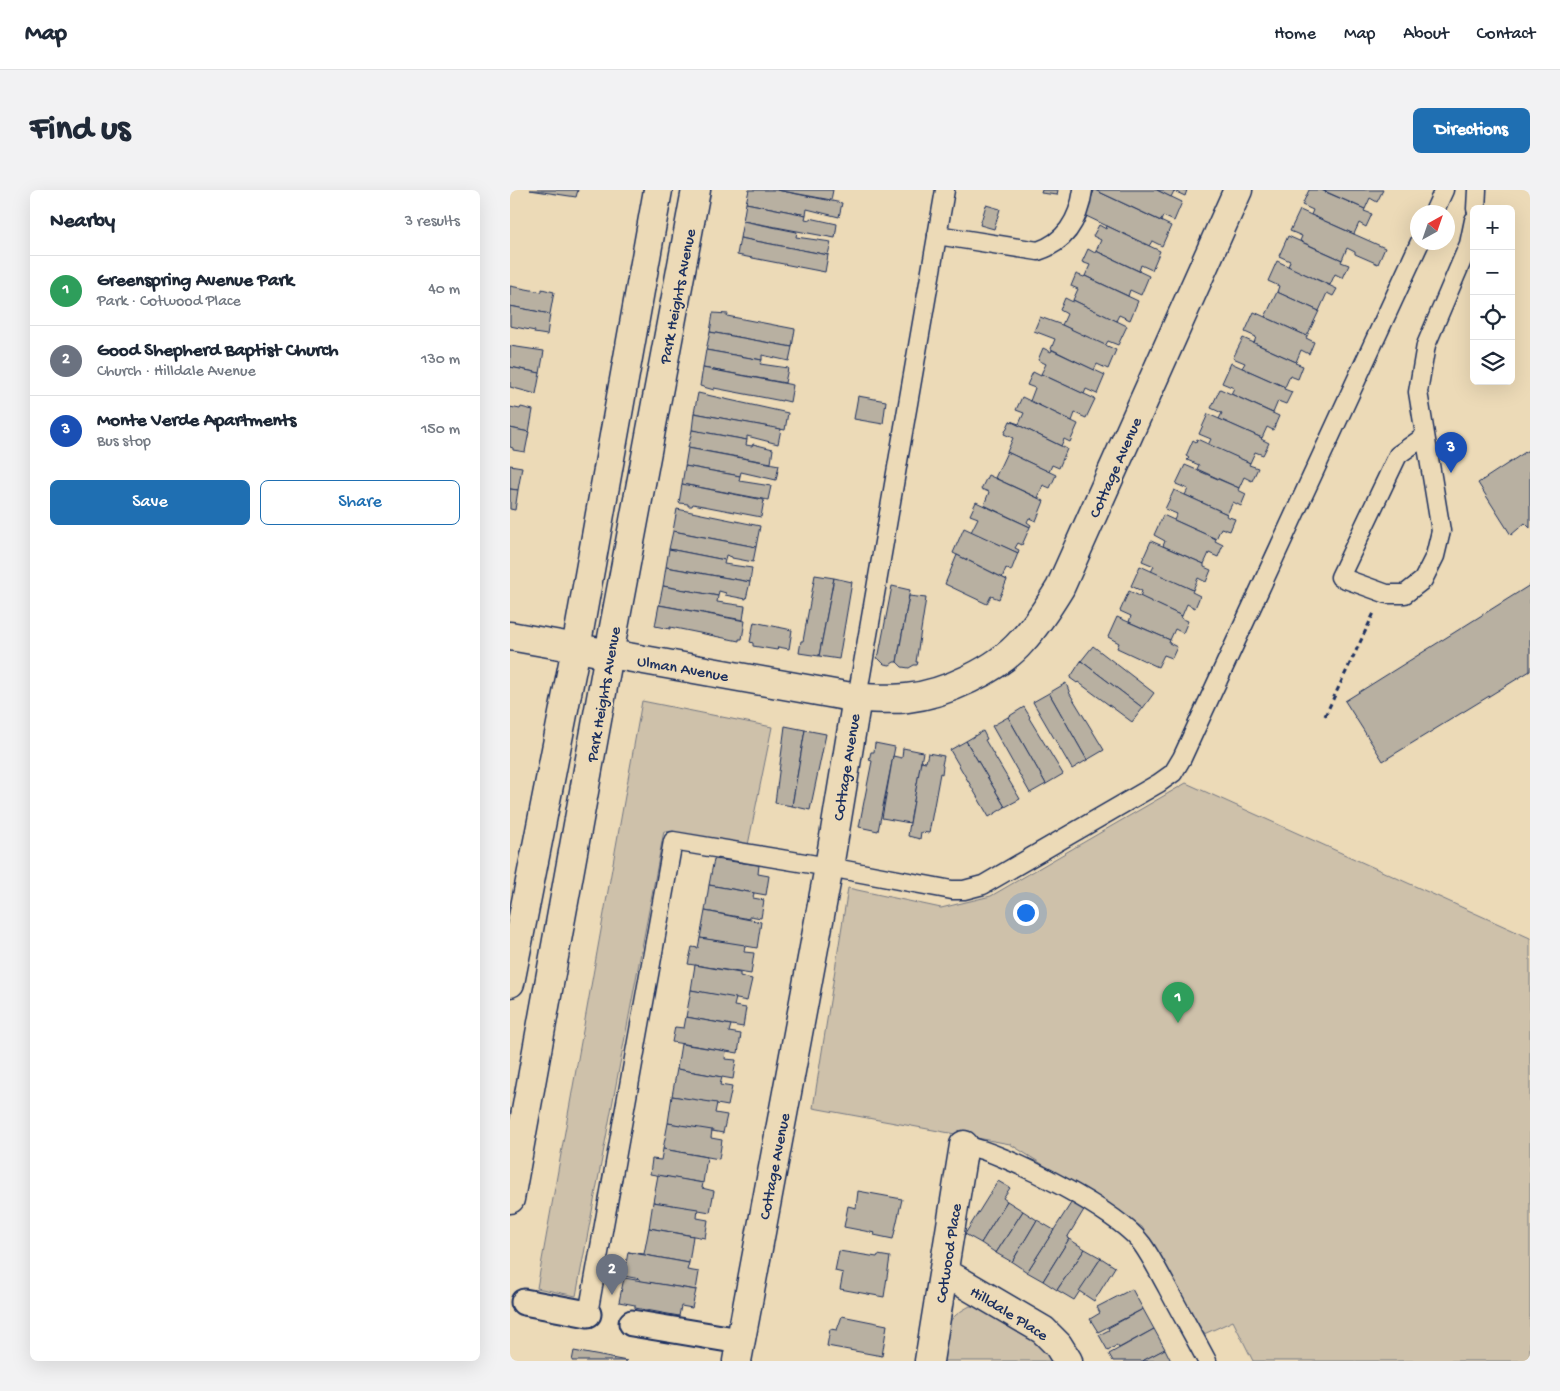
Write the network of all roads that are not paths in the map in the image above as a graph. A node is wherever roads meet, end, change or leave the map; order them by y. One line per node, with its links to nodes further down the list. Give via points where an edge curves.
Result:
1 (658, 190): 15 (street, Park Heights Avenue)
2 (696, 190): 16 (street, Park Heights Avenue)
3 (945, 190): 10 (lane)
4 (1083, 190): 10 (lane, via 1072,224 1063,238 1051,247 1038,251)
5 (1238, 190): 17 (street, Cottage Avenue, via 1060,588 1044,614 1021,643 966,681 939,692 906,698)
6 (1444, 190): 8 (lane)
7 (1477, 190): 9 (lane)
8 (1437, 205)
9 (1476, 205)
10 (937, 235): 17 (lane)
11 (1470, 239): 13 (lane, via 1426,345 1418,392)
12 (1416, 250): 18 (lane, via 1173,773 983,885 952,890)
13 (1425, 436): 13 (lane, via 1398,456 1340,577 1386,594 1405,594 1423,580 1435,556 1441,532)
14 (510, 636): 15 (street, Ulman Avenue)
15 (576, 648): 16 (street, Ulman Avenue); 19 (street, Park Heights Avenue)
16 (609, 654): 17 (street, Ulman Avenue); 21 (street, Park Heights Avenue)
17 (857, 698): 18 (street, Cottage Avenue)
18 (829, 867): 24 (lane, via 673,841); 26 (street, Cottage Avenue)
19 (510, 983)
20 (964, 1145): 22 (street, Cotwood Place); 29 (lane, via 980,1148 1032,1171 1113,1217 1131,1232 1150,1256)
21 (510, 1199)
22 (944, 1272): 27 (street, Cotwood Place); 28 (street, Hilldale Place, via 1043,1330 1058,1344)
23 (524, 1302): 24 (street)
24 (588, 1314)
25 (632, 1322): 26 (street)
26 (738, 1351)
27 (928, 1361)
28 (1068, 1361)
29 (1207, 1361)

